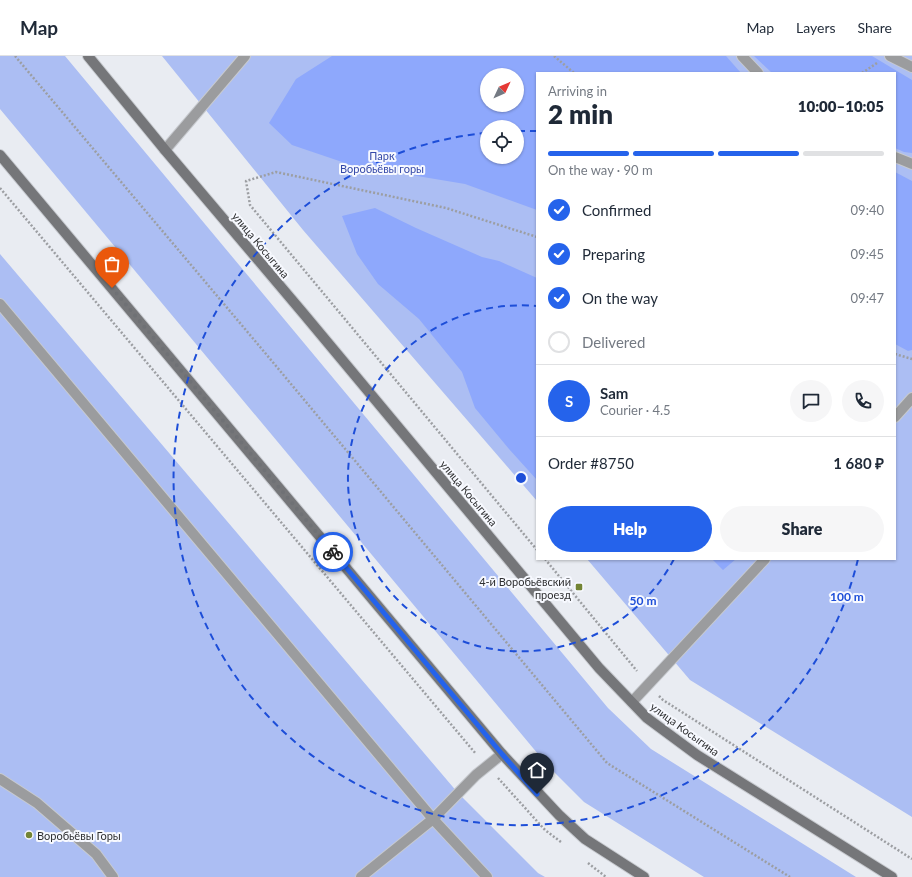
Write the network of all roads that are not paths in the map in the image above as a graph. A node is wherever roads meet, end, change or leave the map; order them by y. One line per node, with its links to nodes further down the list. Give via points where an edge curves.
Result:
1 (88, 56): 7 (main road, улица Косыгина)
2 (245, 56): 7 (lane)
3 (742, 56): 6 (lane)
4 (890, 56): 5 (lane)
5 (912, 67)
6 (757, 72)
7 (165, 150): 15 (main road, улица Косыгина, via 599,668)
8 (0, 154): 16 (main road)
9 (896, 157): 10 (lane)
10 (912, 164)
11 (0, 304): 18 (lane)
12 (912, 398): 13 (lane)
13 (896, 416)
14 (764, 560): 15 (lane)
15 (632, 702): 23 (main road, улица Косыгина, via 647,718 697,755)
16 (502, 754): 18 (lane, via 476,775); 22 (main road, via 553,810 585,838)
17 (0, 779): 19 (lane, via 36,802 96,854)
18 (433, 819): 20 (lane); 21 (lane)
19 (112, 877)
20 (361, 877)
21 (487, 877)
22 (644, 877)
23 (892, 877)

